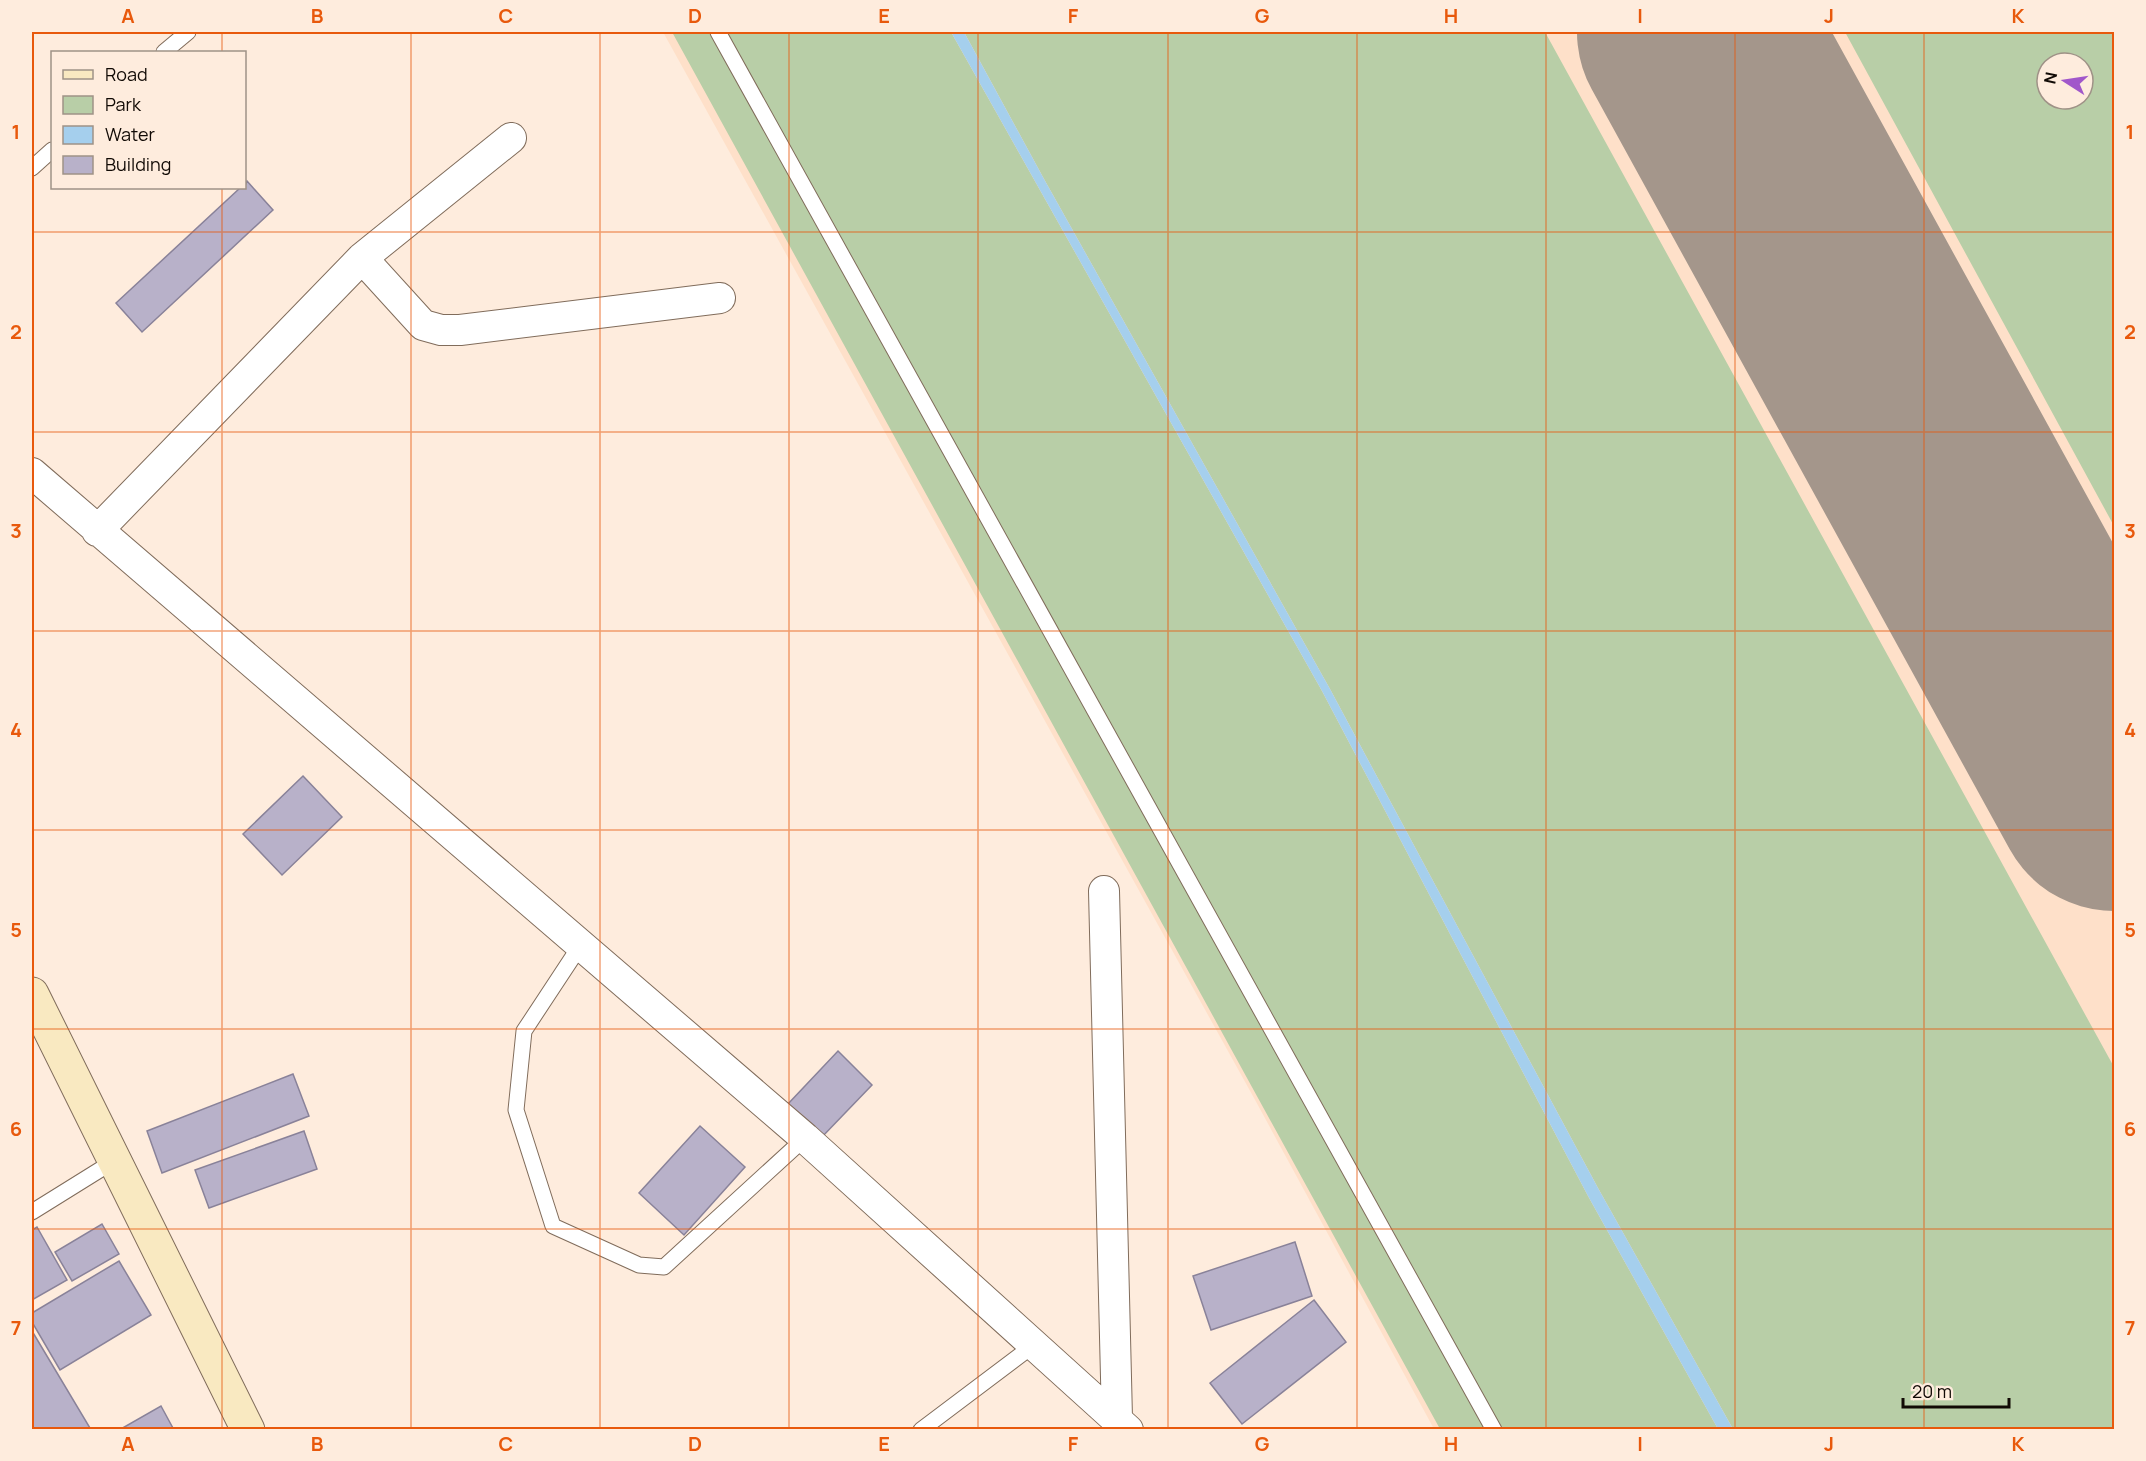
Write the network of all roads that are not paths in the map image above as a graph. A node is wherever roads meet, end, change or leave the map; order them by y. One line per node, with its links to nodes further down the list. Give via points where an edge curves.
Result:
1 (188, 32): 3 (lane)
2 (718, 32): 21 (lane)
3 (165, 51)
4 (511, 138): 7 (street)
5 (51, 151): 6 (lane)
6 (32, 168)
7 (362, 258): 8 (street, via 423,326 441,330); 10 (street)
8 (720, 298)
9 (32, 473): 10 (street)
10 (98, 531): 12 (street)
11 (1104, 891): 18 (street)
12 (580, 946): 14 (street); 14 (lane, via 524,1031 516,1110 553,1226 639,1265 663,1267)
13 (32, 994): 15 (main road)
14 (805, 1138): 17 (street)
15 (114, 1161): 16 (lane); 19 (main road)
16 (32, 1212)
17 (1035, 1344): 18 (street); 20 (lane)
18 (1122, 1424)
19 (248, 1430)
20 (921, 1430)
21 (1494, 1430)

